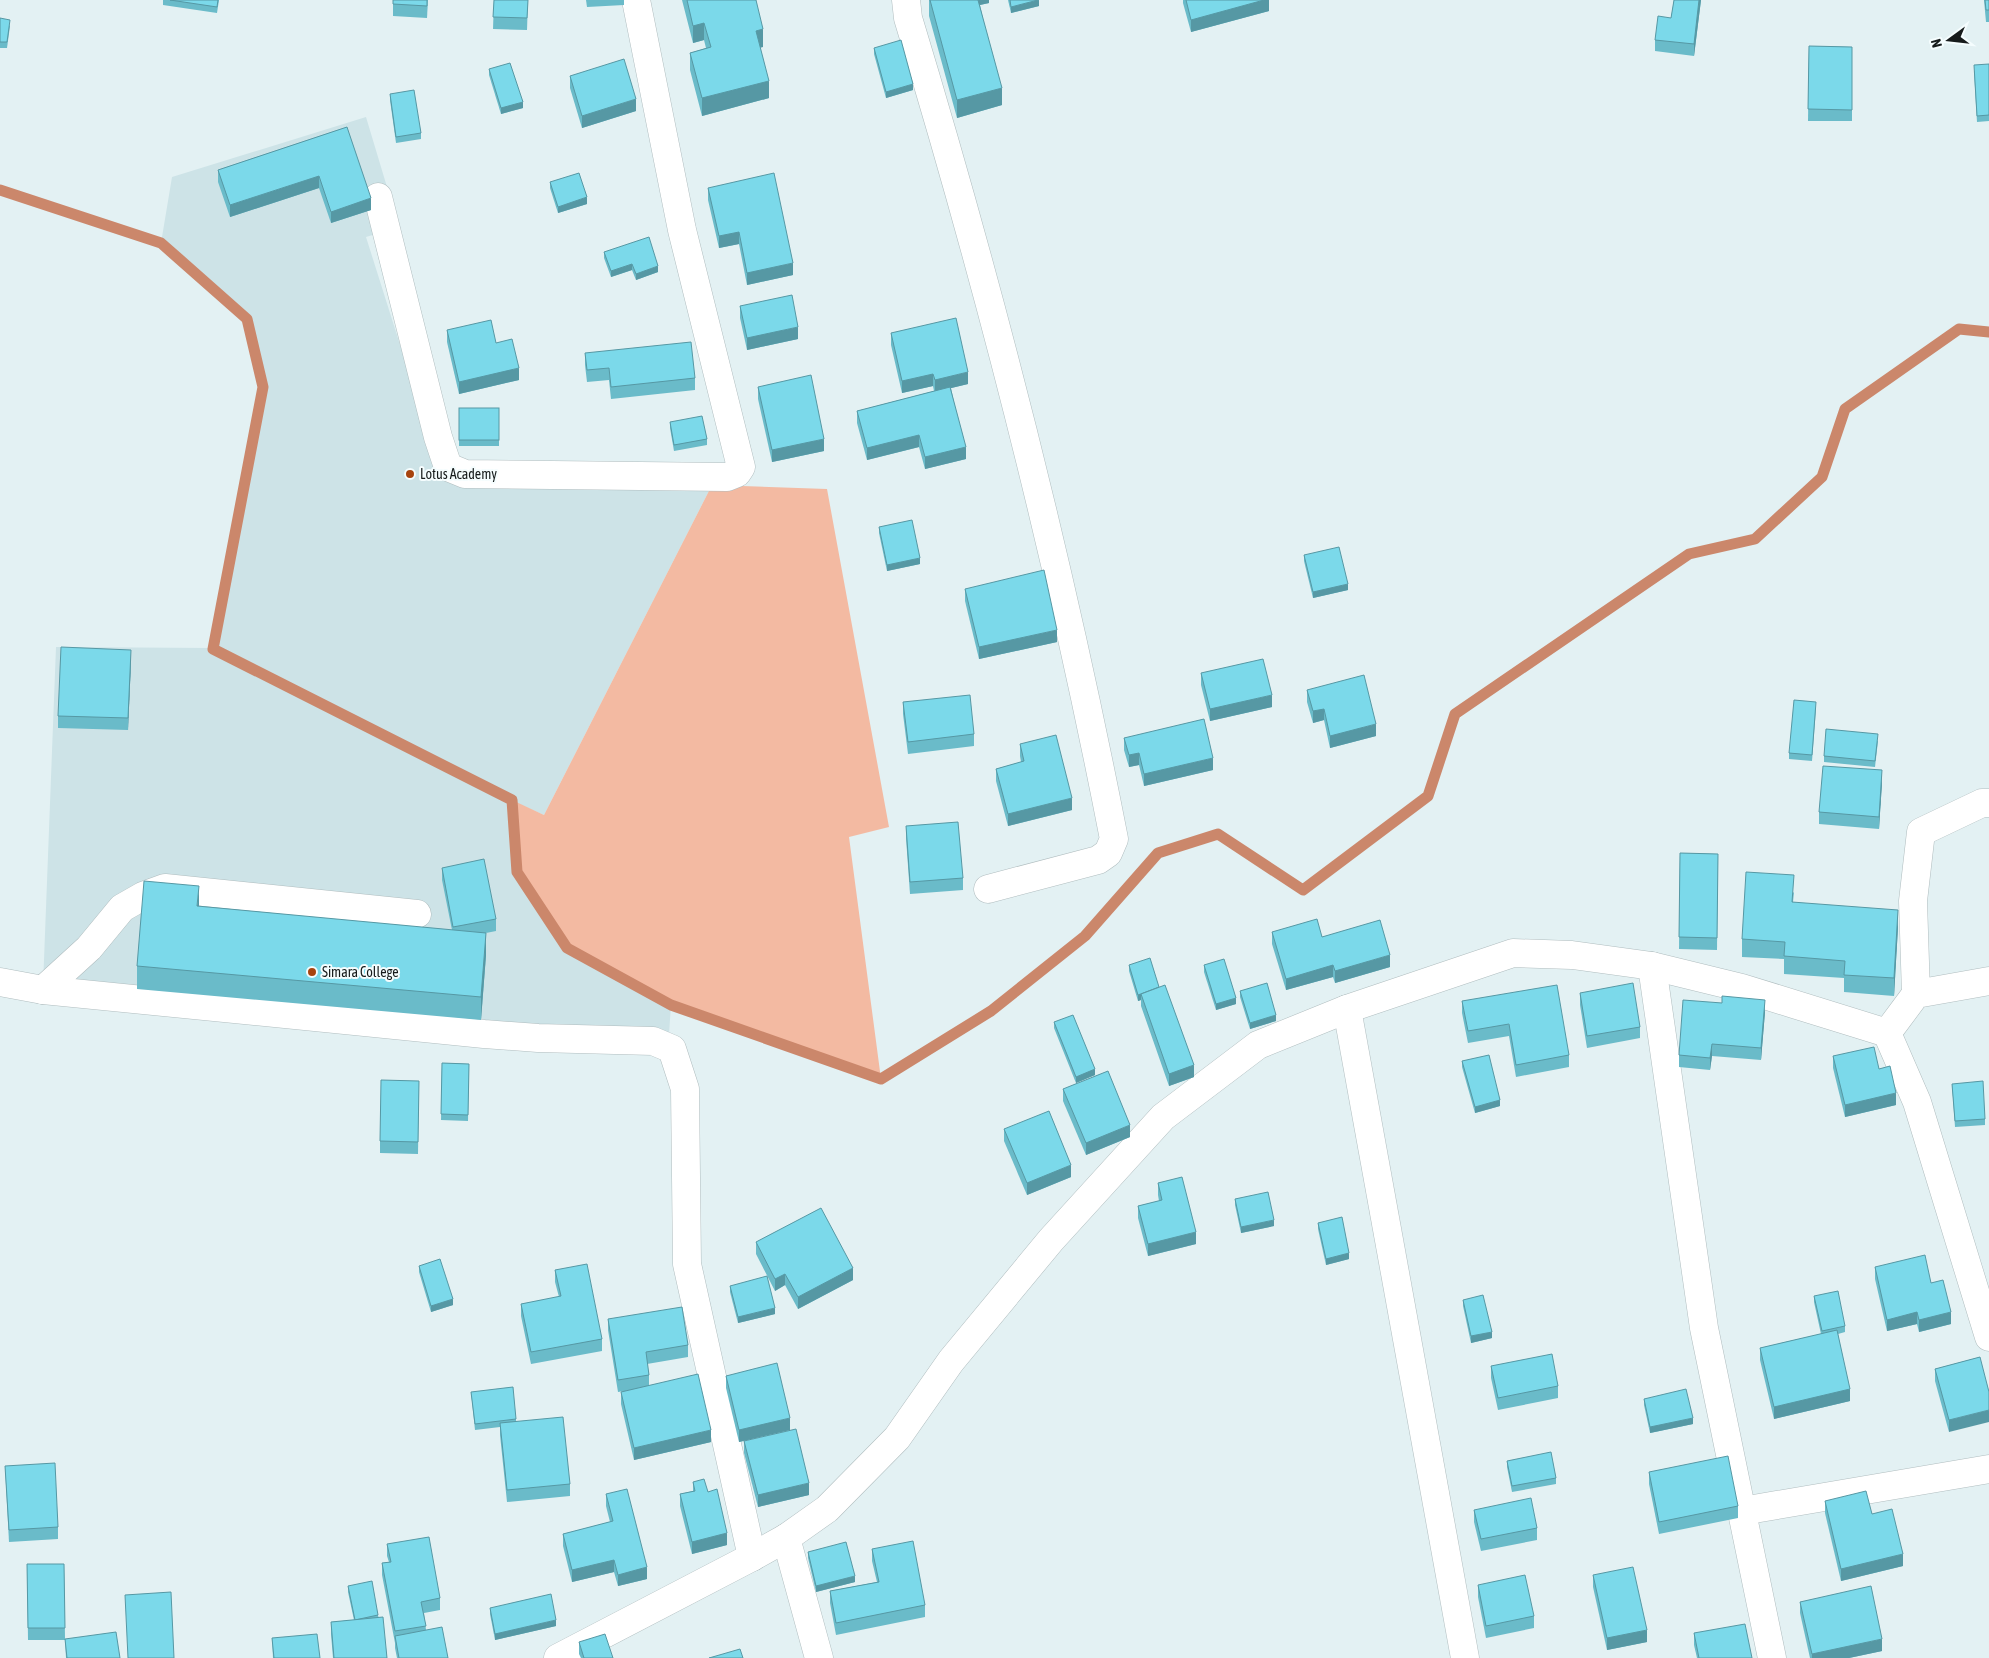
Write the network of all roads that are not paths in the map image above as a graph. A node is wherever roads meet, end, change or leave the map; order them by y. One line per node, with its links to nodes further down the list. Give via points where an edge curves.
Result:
1 (636, 0): 3 (street, via 682,230 741,467 737,473 727,477 465,474 448,467)
2 (906, 0): 5 (street, via 908,18 990,300 1090,718 1114,839 1108,853 1098,860)
3 (378, 197)
4 (1989, 803): 11 (street, via 1982,803 1921,832 1913,901)
5 (988, 889)
6 (417, 914): 10 (street, via 165,888 122,908 89,948)
7 (1652, 966): 12 (street, via 1572,955 1513,953); 13 (street, via 1742,988); 16 (street, via 1704,1328)
8 (1989, 981): 11 (street)
9 (0, 982): 10 (street)
10 (43, 990): 18 (street, via 493,1034 653,1041 672,1049 685,1089 686,1264)
11 (1916, 994): 13 (street)
12 (1346, 1009): 17 (street, via 1258,1045 1163,1117 1051,1240 952,1361 897,1438 827,1509); 21 (street)
13 (1887, 1033): 14 (street, via 1918,1102)
14 (1989, 1338)
15 (1989, 1469): 16 (street)
16 (1742, 1512): 22 (street)
17 (786, 1538): 18 (street); 20 (street)
18 (752, 1557): 19 (street)
19 (558, 1658)
20 (820, 1658)
21 (1465, 1658)
22 (1772, 1658)

